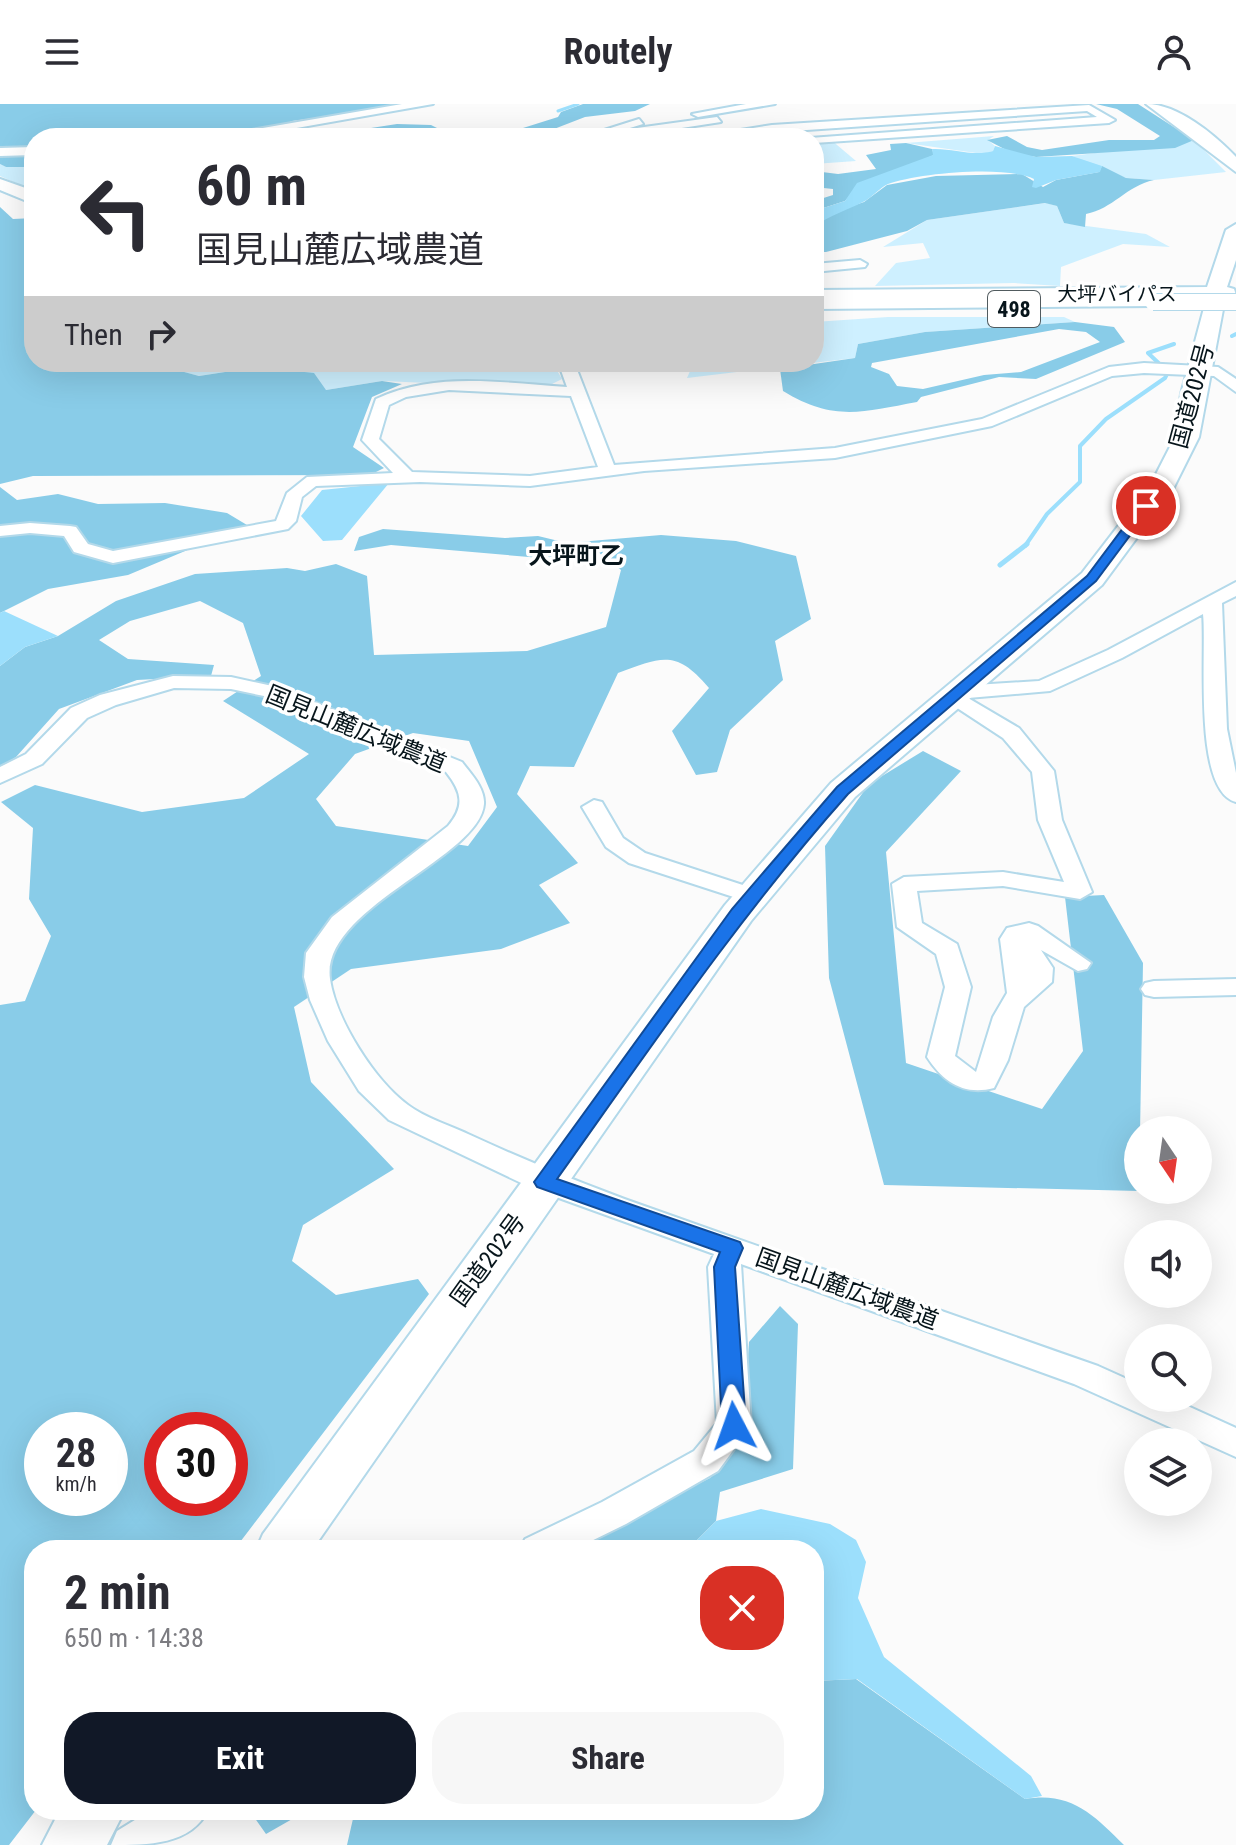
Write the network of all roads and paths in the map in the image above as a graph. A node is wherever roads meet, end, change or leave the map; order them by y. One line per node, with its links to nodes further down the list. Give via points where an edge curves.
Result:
1 (428, 104): 16 (street)
2 (770, 104): 7 (street)
3 (944, 104): 9 (street)
4 (955, 104): 10 (street)
5 (1154, 104): 30 (highway, via 1218,148)
6 (1165, 104): 29 (highway)
7 (737, 106): 12 (street)
8 (1065, 107): 10 (street); 14 (street, via 1089,108 1114,124)
9 (799, 113): 13 (street); 15 (street)
10 (970, 115): 11 (street)
11 (941, 117): 13 (street); 21 (street)
12 (652, 120): 15 (street); 17 (street)
13 (815, 125): 19 (street); 20 (street)
14 (1033, 125): 21 (street); 25 (street)
15 (665, 127): 18 (street)
16 (276, 128)
17 (610, 128)
18 (661, 128)
19 (790, 128)
20 (819, 128)
21 (958, 130): 23 (street)
22 (824, 132): 23 (street)
23 (832, 138): 24 (street); 26 (street)
24 (824, 139)
25 (1053, 139)
26 (844, 148)
27 (24, 151): 28 (street)
28 (0, 152)
29 (1236, 154)
30 (1236, 167)
31 (0, 184): 32 (highway)
32 (24, 194)
33 (1236, 230): 38 (highway, 国道202号)
34 (860, 264): 35 (street)
35 (824, 267)
36 (1236, 268): 38 (highway, 国道202号)
37 (824, 286): 38 (highway, 大坪バイパス / 498)
38 (1227, 300): 39 (highway, 大坪バイパス / 498); 42 (highway, 国道202号)
39 (1145, 305): 40 (highway, 大坪バイパス / 498); 41 (street, via 1072,315)
40 (824, 308)
41 (824, 320)
42 (1178, 370): 44 (street, via 1218,372); 46 (street, via 1109,372 986,423 835,453); 51 (highway, 国道202号, via 1187,437 1164,484 1092,579)
43 (570, 372): 45 (street)
44 (1236, 387)
45 (577, 392): 46 (street); 47 (street, via 431,387 391,396 382,402 370,440)
46 (608, 469): 47 (street, via 530,481)
47 (407, 477): 48 (street, via 313,481 288,502 282,525 146,553 92,553 75,543 70,531 58,529)
48 (0, 531)
49 (1236, 588): 50 (street)
50 (1212, 600): 51 (street, via 1043,687); 53 (street, via 1218,753)
51 (956, 695): 55 (highway, 国道202号, via 843,790); 56 (street, via 1011,733 1043,771 1050,820 1080,892 1003,879 904,884 910,927 948,950 958,987 941,1057 952,1074 984,1081 1005,1012 1039,982 1040,968 1016,933 1029,931)
52 (0, 776): 59 (street, 国見山麓広域農道, via 34,759 79,713 142,688 204,681 270,691 454,767 467,783 473,801 470,814 456,831 341,922 319,953 317,977 342,1041 369,1084 399,1113)
53 (1236, 795)
54 (594, 807): 55 (street, via 614,842 637,858)
55 (752, 896): 59 (highway, 国道202号)
56 (1078, 963)
57 (1236, 987): 58 (street)
58 (1154, 989)
59 (544, 1182): 60 (street, 国見山麓広域農道); 62 (highway, 国道202号)
60 (732, 1248): 61 (street, 国見山麓広域農道, via 1086,1375); 63 (street, via 724,1267 734,1426 706,1461)
61 (1236, 1443)
62 (289, 1540)
63 (559, 1540)
64 (88, 1820): 66 (highway)
65 (172, 1820): 67 (street)
66 (72, 1845)
67 (132, 1845)

